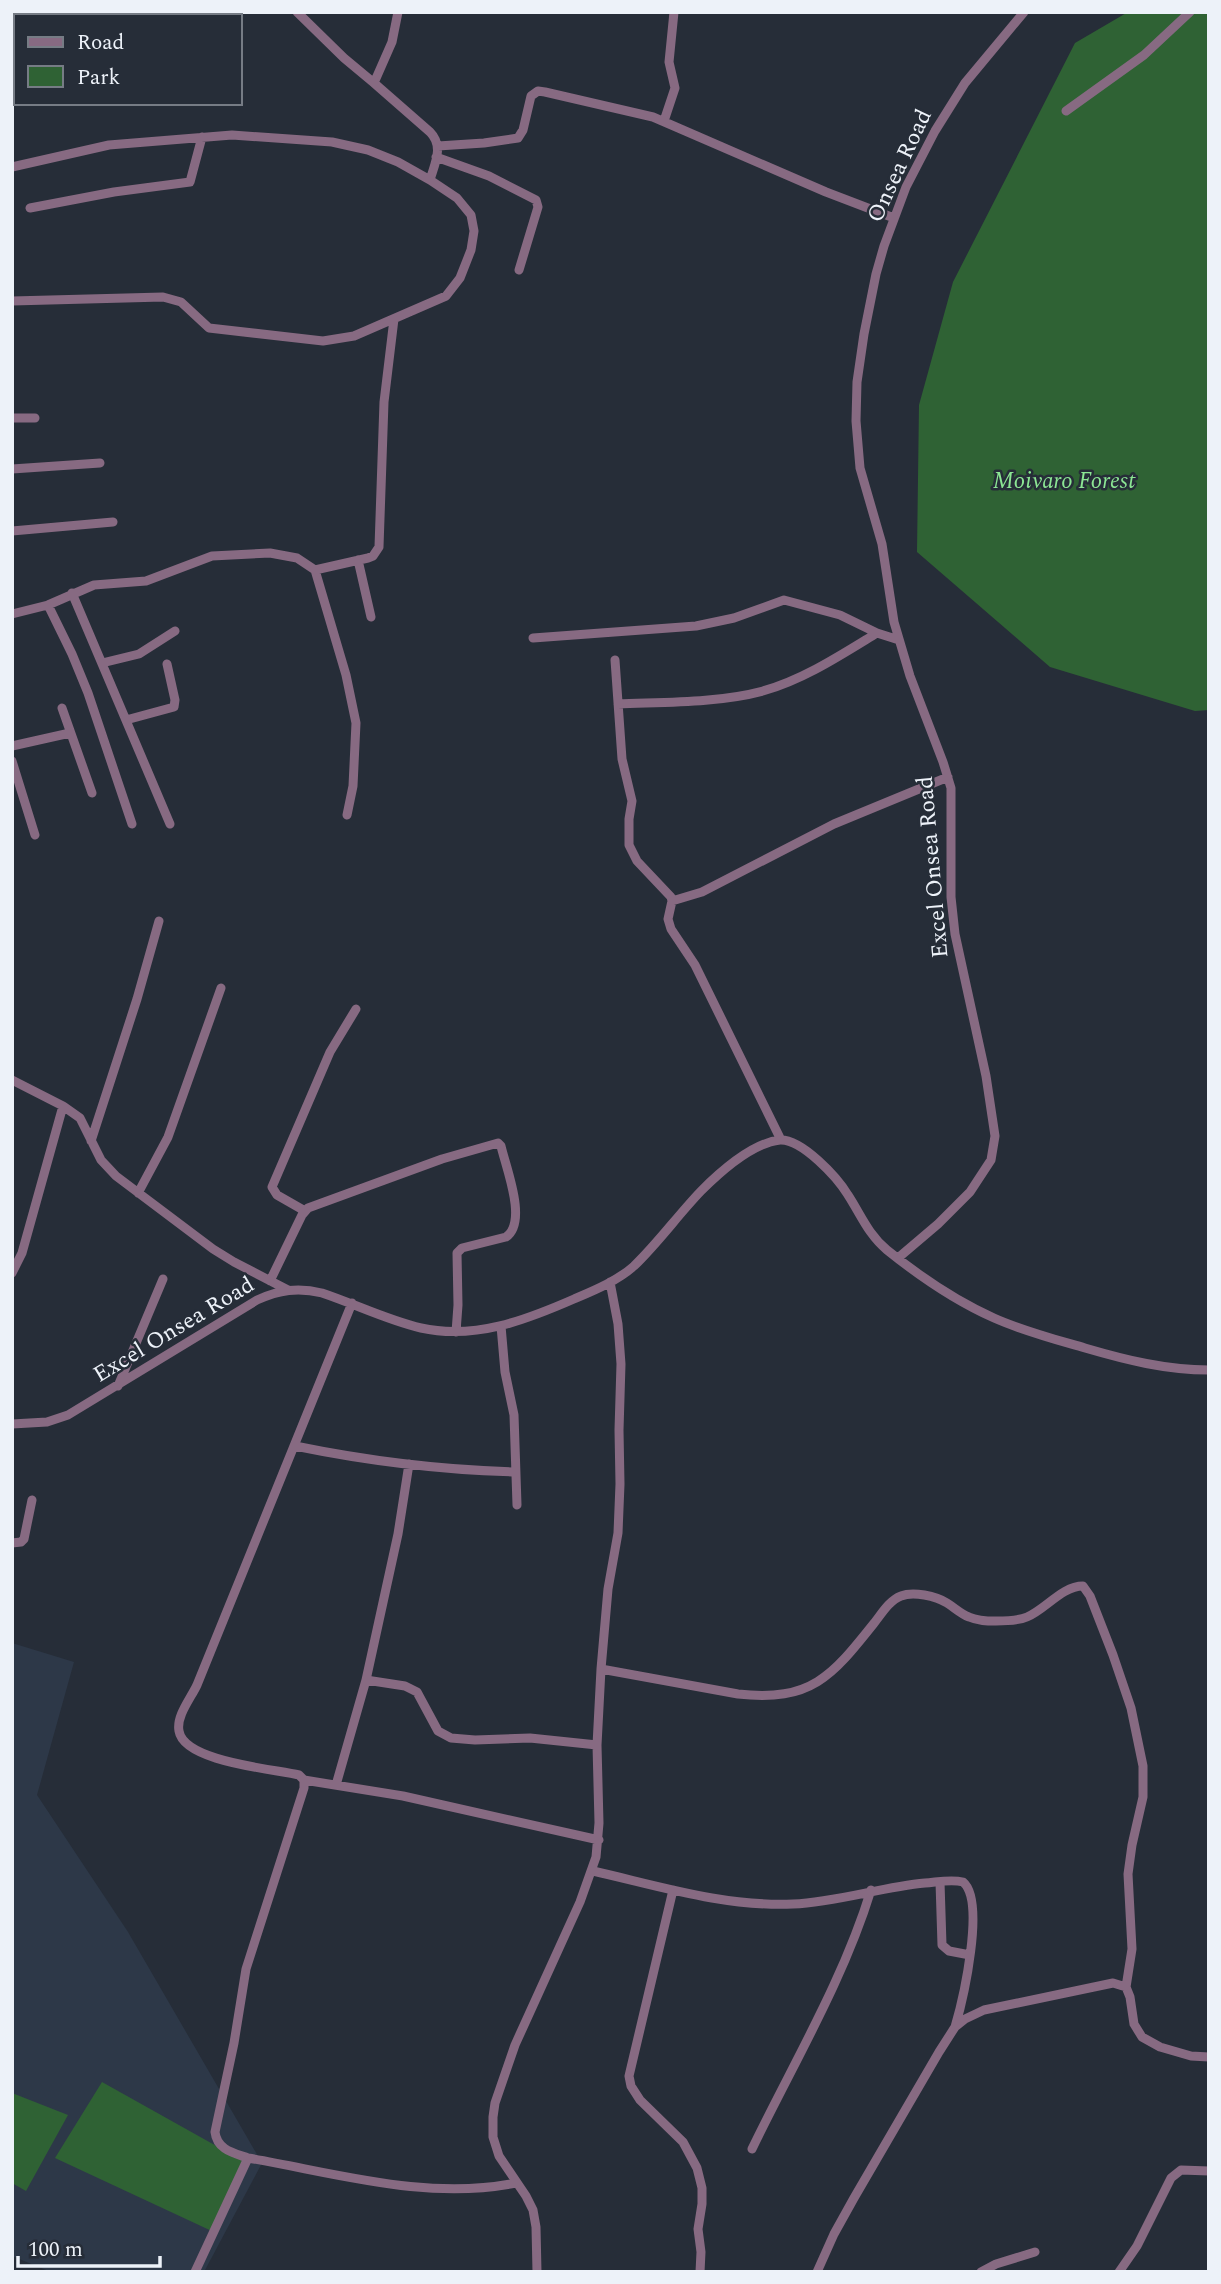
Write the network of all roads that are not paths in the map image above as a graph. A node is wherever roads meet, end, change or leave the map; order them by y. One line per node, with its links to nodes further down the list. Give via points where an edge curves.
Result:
1 (297, 12): 6 (street)
2 (398, 12): 6 (street, via 393,41)
3 (674, 12): 8 (street, via 669,62 675,88)
4 (1024, 12): 15 (street, Onsea Road, via 951,104)
5 (1190, 12): 7 (street, via 1144,55)
6 (374, 83): 10 (street, via 430,132)
7 (1066, 111)
8 (664, 121): 10 (street, via 538,92 529,100 518,138); 15 (street)
9 (202, 137): 12 (street, via 108,145); 13 (street, via 232,135 350,145 384,156); 14 (street, via 190,182)
10 (438, 145): 11 (street)
11 (436, 157): 13 (street); 16 (street, via 536,200 538,207)
12 (12, 167)
13 (430, 180): 18 (street, via 457,198 471,215 471,250 460,278 446,296)
14 (30, 208)
15 (894, 218): 19 (street, Onsea Road, via 876,274)
16 (519, 270)
17 (12, 301): 18 (street, via 163,297 181,302 209,328 323,341 354,336)
18 (394, 319): 26 (street, via 384,402 379,547 373,556)
19 (860, 359): 35 (street, Excel Onsea Road, via 855,402 860,468 882,544)
20 (12, 418): 21 (street)
21 (35, 418)
22 (100, 463): 23 (street)
23 (12, 469)
24 (113, 522): 25 (street)
25 (12, 531)
26 (358, 560): 27 (street); 31 (street)
27 (315, 570): 28 (street, via 282,554 223,554 146,581 94,585); 47 (street, via 356,723)
28 (72, 593): 29 (street); 37 (street)
29 (48, 605): 30 (street); 48 (street, via 88,693)
30 (12, 614)
31 (371, 617)
32 (175, 631): 37 (street, via 139,654)
33 (877, 634): 34 (street, via 840,615 784,600 696,626); 35 (street); 39 (street, via 762,691)
34 (533, 638)
35 (899, 640): 45 (street, Excel Onsea Road)
36 (615, 660): 39 (street)
37 (102, 663): 41 (street)
38 (167, 664): 41 (street, via 174,707)
39 (618, 704): 51 (street, via 622,759 632,801 629,845)
40 (62, 708): 42 (street)
41 (127, 720): 49 (street)
42 (70, 733): 43 (street); 46 (street)
43 (12, 746)
44 (12, 761): 50 (street)
45 (948, 777): 51 (street, via 834,824 702,892); 61 (street, Excel Onsea Road, via 955,934 990,1095 995,1144 987,1168 970,1192)
46 (92, 793)
47 (347, 815)
48 (132, 824)
49 (170, 824)
50 (35, 835)
51 (672, 901): 57 (street, via 671,929 701,975)
52 (159, 921): 58 (street)
53 (221, 988): 59 (street, via 168,1137)
54 (356, 1009): 60 (street, via 330,1052 272,1186 277,1195)
55 (12, 1080): 56 (street)
56 (63, 1106): 58 (street, via 80,1118); 62 (street, via 22,1253)
57 (781, 1140): 61 (street, via 803,1149 831,1173 867,1229); 65 (street, Excel Onsea Road, via 726,1167 633,1266)
58 (91, 1141): 59 (street, via 108,1168)
59 (138, 1193): 64 (street, via 213,1249)
60 (305, 1211): 64 (street); 69 (street, via 442,1158 498,1143 514,1198 516,1224 506,1237 457,1252)
61 (898, 1258): 70 (street, via 975,1308 1020,1328 1154,1366)
62 (12, 1273)
63 (163, 1279): 71 (street)
64 (270, 1281): 66 (street)
65 (610, 1282): 68 (street, Excel Onsea Road); 79 (street, via 621,1364 620,1484)
66 (288, 1290): 67 (street, Excel Onsea Road, via 308,1290); 71 (street, Excel Onsea Road, via 257,1300)
67 (352, 1303): 69 (street, Excel Onsea Road, via 421,1328); 73 (street)
68 (502, 1326): 69 (street, Excel Onsea Road); 75 (street)
69 (456, 1332)
70 (1209, 1370)
71 (118, 1386): 72 (street, Excel Onsea Road, via 58,1419)
72 (12, 1424)
73 (295, 1447): 74 (street); 82 (street, via 178,1729 184,1741 203,1753)
74 (409, 1464): 75 (street); 80 (street)
75 (516, 1472): 77 (street)
76 (32, 1500): 78 (street, via 24,1539)
77 (517, 1505)
78 (12, 1543)
79 (601, 1669): 81 (street); 90 (street, via 738,1694 779,1695 830,1675 901,1595 944,1601 972,1619 1011,1621 1083,1586 1131,1708 1143,1766 1143,1797 1128,1874 1132,1949)
80 (366, 1681): 81 (street, via 416,1692 438,1731 451,1738 530,1738); 83 (street)
81 (597, 1745): 84 (street)
82 (304, 1780): 83 (street); 94 (street, via 246,1969 215,2133 220,2146)
83 (337, 1785): 84 (street)
84 (598, 1840): 85 (street)
85 (593, 1871): 87 (street); 96 (street, via 515,2045 495,2104 492,2128 496,2147)
86 (940, 1882): 88 (street); 89 (street, via 942,1945); 89 (street, via 963,1882 969,1888)
87 (673, 1890): 88 (street, via 773,1904); 100 (street, via 629,2076 640,2100 677,2135 697,2168 702,2196)
88 (871, 1890): 93 (street, via 837,1978)
89 (970, 1955): 91 (street)
90 (1126, 1987): 91 (street, via 1103,1984 984,2010); 92 (street, via 1142,2037 1175,2052)
91 (956, 2027): 101 (street, via 854,2198)
92 (1209, 2057)
93 (752, 2149)
94 (248, 2158): 96 (street, via 417,2187 467,2190); 98 (street)
95 (1209, 2171): 103 (street, via 1176,2172)
96 (516, 2183): 99 (street, via 533,2210)
97 (1035, 2252): 102 (street)
98 (195, 2272)
99 (537, 2272)
100 (700, 2272)
101 (817, 2272)
102 (981, 2272)
103 (1119, 2272)

